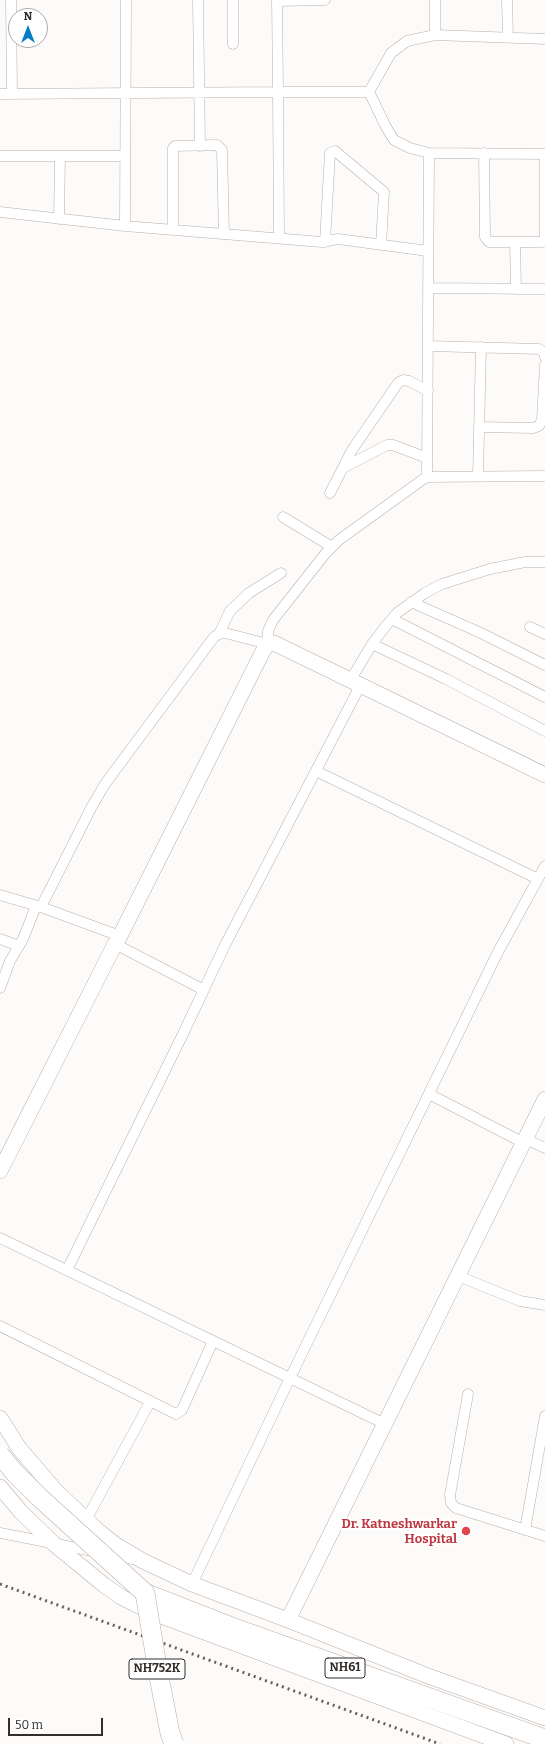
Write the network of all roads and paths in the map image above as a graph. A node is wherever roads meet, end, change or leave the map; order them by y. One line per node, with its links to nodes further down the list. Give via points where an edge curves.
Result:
1 (11, 0): 18 (street)
2 (126, 0): 15 (street)
3 (198, 0): 16 (street)
4 (233, 0): 12 (street)
5 (277, 0): 6 (street); 13 (street)
6 (325, 0)
7 (435, 0): 9 (street)
8 (507, 0): 10 (street)
9 (435, 35): 10 (street); 14 (street, via 407,41 391,53)
10 (508, 37): 11 (street)
11 (545, 39)
12 (233, 44)
13 (278, 92): 14 (street); 16 (street); 31 (street)
14 (369, 92): 20 (street, via 394,140)
15 (126, 93): 16 (street); 18 (street); 25 (street)
16 (198, 93): 19 (street)
17 (0, 94): 18 (street)
18 (12, 94)
19 (200, 146): 29 (street, via 173,148); 30 (street, via 218,145 222,150)
20 (429, 153): 21 (street); 35 (street)
21 (484, 153): 22 (street); 33 (street, via 485,237 489,242)
22 (545, 155): 33 (street, via 545,240)
23 (0, 156): 24 (street)
24 (60, 156): 25 (street); 27 (street)
25 (125, 156): 28 (street)
26 (0, 212): 27 (street)
27 (59, 219): 28 (street)
28 (125, 226): 29 (street)
29 (173, 230): 30 (street)
30 (224, 234): 31 (street)
31 (279, 238): 32 (street)
32 (325, 242): 34 (street, via 338,239); 34 (street, via 330,153 335,151 384,192)
33 (515, 242): 37 (street)
34 (381, 245): 35 (street)
35 (428, 251): 36 (street)
36 (429, 288): 37 (street); 39 (street)
37 (516, 288): 38 (street)
38 (545, 289)
39 (428, 346): 40 (street); 43 (street)
40 (481, 347): 41 (street, via 539,350 545,353); 44 (street)
41 (545, 357)
42 (545, 365): 44 (street, via 542,420 539,426)
43 (428, 391): 45 (street); 46 (street, via 409,381 403,380 398,383 356,444)
44 (479, 427): 49 (street)
45 (427, 458): 46 (street, via 387,444); 48 (street)
46 (343, 468): 50 (street)
47 (545, 476): 49 (street)
48 (427, 477): 49 (street); 52 (street)
49 (478, 477)
50 (330, 493)
51 (283, 517): 52 (street)
52 (332, 547): 60 (street, via 273,620 268,631)
53 (545, 562): 55 (street, via 525,562 464,576 442,584)
54 (281, 573): 58 (street, via 249,593 230,611)
55 (411, 602): 56 (street); 62 (street)
56 (392, 619): 61 (street); 64 (street)
57 (530, 627): 59 (street)
58 (219, 634): 60 (street, via 225,633); 71 (street, via 214,637 105,784)
59 (545, 634)
60 (268, 644): 63 (street, via 274,644); 73 (street)
61 (372, 644): 63 (street); 65 (street)
62 (545, 665)
63 (355, 683): 66 (street); 67 (street)
64 (545, 697)
65 (545, 731)
66 (316, 771): 69 (street); 77 (street)
67 (545, 775)
68 (545, 866): 69 (street)
69 (538, 879): 78 (street, via 498,952)
70 (0, 895): 71 (street)
71 (39, 906): 73 (street); 74 (street)
72 (0, 939): 74 (street)
73 (118, 940): 77 (street); 82 (street)
74 (19, 946): 75 (street)
75 (3, 968): 76 (street)
76 (0, 988)
77 (204, 990): 84 (street)
78 (429, 1094): 80 (street); 89 (street)
79 (545, 1099): 80 (street)
80 (525, 1141): 81 (street); 85 (street)
81 (545, 1148)
82 (0, 1171)
83 (0, 1238): 84 (street)
84 (67, 1270): 88 (street)
85 (458, 1276): 86 (street, via 520,1302); 94 (street)
86 (545, 1305)
87 (0, 1326): 91 (street)
88 (213, 1341): 89 (street); 91 (street, via 180,1412 173,1414)
89 (290, 1378): 94 (street); 103 (street)
90 (468, 1394): 98 (street, via 450,1495 451,1503 456,1508)
91 (150, 1402): 97 (street)
92 (545, 1416): 98 (street)
93 (0, 1418): 97 (street, via 19,1448 55,1490)
94 (385, 1424): 105 (street)
95 (0, 1454): 104 (highway, NH61, bridge, via 39,1497)
96 (0, 1487): 101 (street)
97 (86, 1520): 102 (street, via 116,1545)
98 (525, 1530): 100 (street)
99 (0, 1533): 101 (street)
100 (545, 1536)
101 (54, 1544): 102 (street); 109 (street, via 112,1591 153,1613)
102 (143, 1561): 103 (street)
103 (192, 1584): 105 (street)
104 (146, 1593): 107 (highway, NH61, via 237,1629); 108 (highway, NH752K, bridge, via 158,1672)
105 (288, 1620): 106 (street, via 428,1676)
106 (545, 1718)
107 (545, 1739)
108 (174, 1744)
109 (506, 1744)

